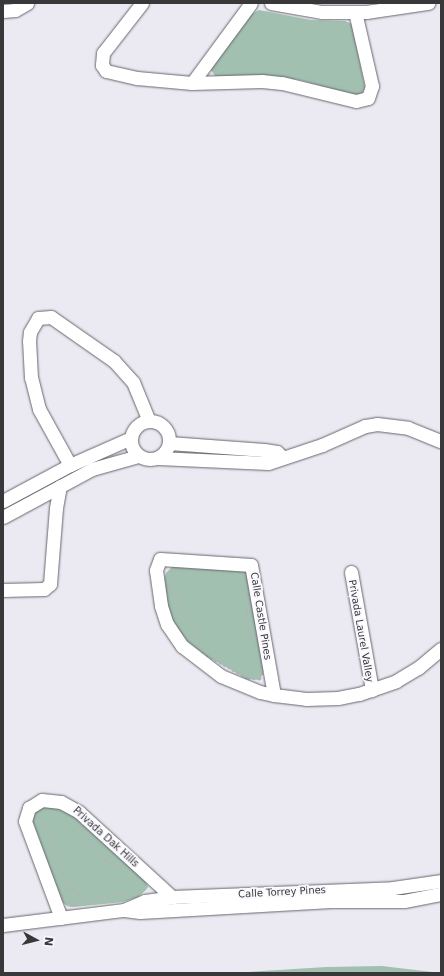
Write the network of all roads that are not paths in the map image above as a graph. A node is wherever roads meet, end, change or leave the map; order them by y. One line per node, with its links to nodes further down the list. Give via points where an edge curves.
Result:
1 (142, 3): 8 (street, via 103,53 102,65 106,71 113,74)
2 (251, 3): 8 (street)
3 (271, 3): 7 (street, via 322,12)
4 (428, 3): 7 (street, via 405,8)
5 (25, 4): 6 (street)
6 (3, 11)
7 (355, 12): 8 (street, via 372,86 368,98 363,101 346,100 282,83)
8 (192, 83)
9 (149, 421): 10 (street, via 137,426); 12 (street, via 166,430); 16 (street, via 133,382 114,361 51,317 38,318 28,341 31,378 39,409)
10 (131, 438): 13 (street, via 131,445); 16 (street)
11 (441, 441): 14 (street, via 408,428 377,424 365,426 322,445)
12 (169, 443): 14 (street, via 264,450 277,452); 15 (street)
13 (138, 456): 15 (street, via 144,459); 17 (street, via 103,465)
14 (282, 457): 15 (street, via 275,461 259,463)
15 (158, 458)
16 (70, 465): 18 (street)
17 (60, 486): 19 (street); 21 (street, via 50,584 44,589)
18 (3, 501)
19 (3, 517)
20 (350, 572): 23 (street, Privada Laurel Valley)
21 (3, 590)
22 (441, 649): 23 (street, Calle Castle Pines, via 418,668)
23 (372, 690): 24 (street, Calle Castle Pines, via 322,699)
24 (274, 695): 24 (street, Calle Castle Pines, via 245,687 221,676 182,646 168,624 161,606 156,570 160,559 251,565)
25 (441, 880): 27 (street, Calle Torrey Pines, via 393,888)
26 (441, 894): 28 (street, Calle Torrey Pines, via 404,901 331,901 140,912)
27 (172, 897): 28 (street, Calle Torrey Pines, via 145,901); 29 (street, Privada Dak Hills, via 79,812 61,802 42,800 29,808 25,821)
28 (124, 910): 29 (street, Calle Torrey Pines)
29 (61, 918): 30 (street, Calle Torrey Pines)
30 (3, 924)

